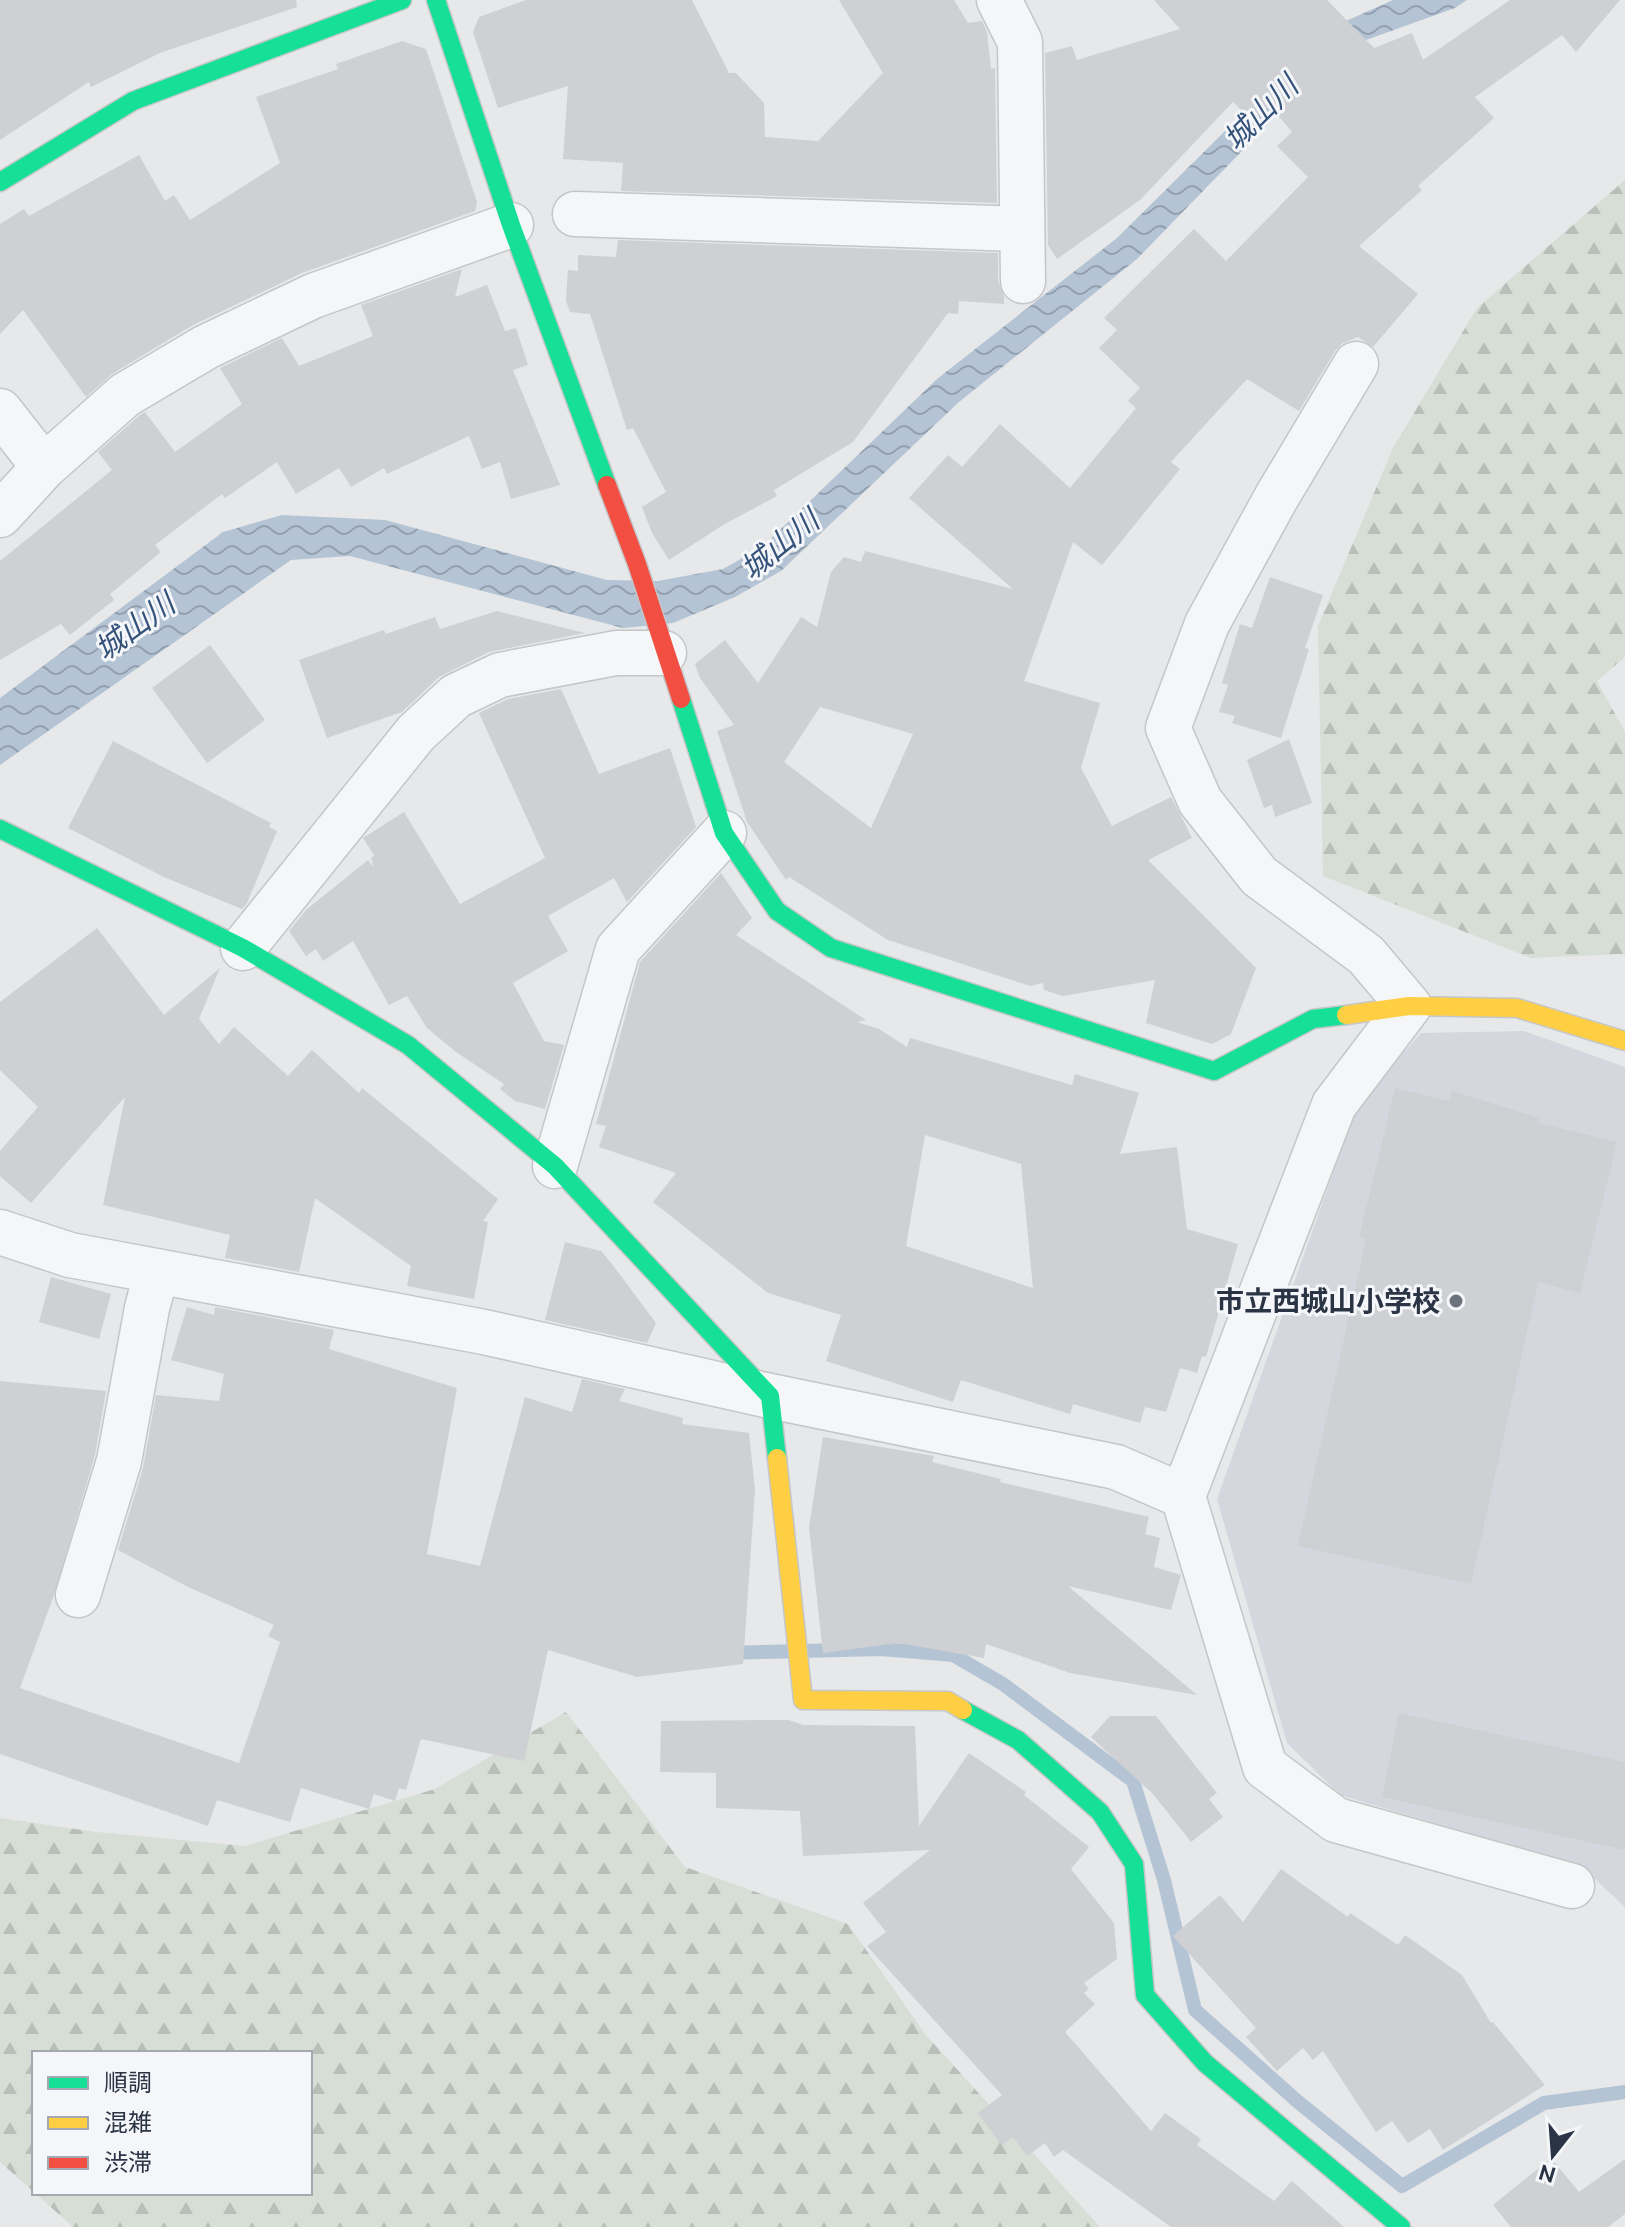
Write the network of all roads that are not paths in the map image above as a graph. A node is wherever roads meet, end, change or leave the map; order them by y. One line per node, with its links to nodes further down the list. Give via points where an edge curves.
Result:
1 (402, 0): 4 (street, via 133,101)
2 (436, 0): 6 (street)
3 (999, 0): 7 (street, via 1020,42)
4 (0, 182)
5 (575, 214): 7 (street)
6 (511, 225): 11 (street, via 313,296 206,347 125,395); 13 (street)
7 (1022, 229): 8 (street)
8 (1023, 281)
9 (1356, 364): 17 (street, via 1207,624 1168,728 1200,801 1259,876 1366,955)
10 (0, 411): 11 (street)
11 (44, 467): 12 (street)
12 (0, 515)
13 (662, 645): 15 (street); 16 (street, via 500,675 456,696 416,733)
14 (0, 829): 16 (street)
15 (724, 833): 17 (street, via 777,911 831,948 1214,1071 1313,1019); 19 (street, via 618,949)
16 (243, 948): 19 (street, via 408,1045)
17 (1409, 1006): 18 (street, via 1517,1008); 23 (street, via 1334,1105)
18 (1625, 1041)
19 (555, 1166): 22 (street)
20 (0, 1232): 21 (street, via 70,1255)
21 (157, 1271): 22 (street, via 484,1332); 24 (street, via 119,1461)
22 (770, 1396): 23 (street, via 1116,1467); 26 (street, via 803,1700 948,1701 1018,1740 1100,1812 1134,1864 1145,1995 1205,2063)
23 (1183, 1496): 25 (street, via 1265,1767 1336,1820)
24 (78, 1595)
25 (1572, 1886)
26 (1401, 2227)

